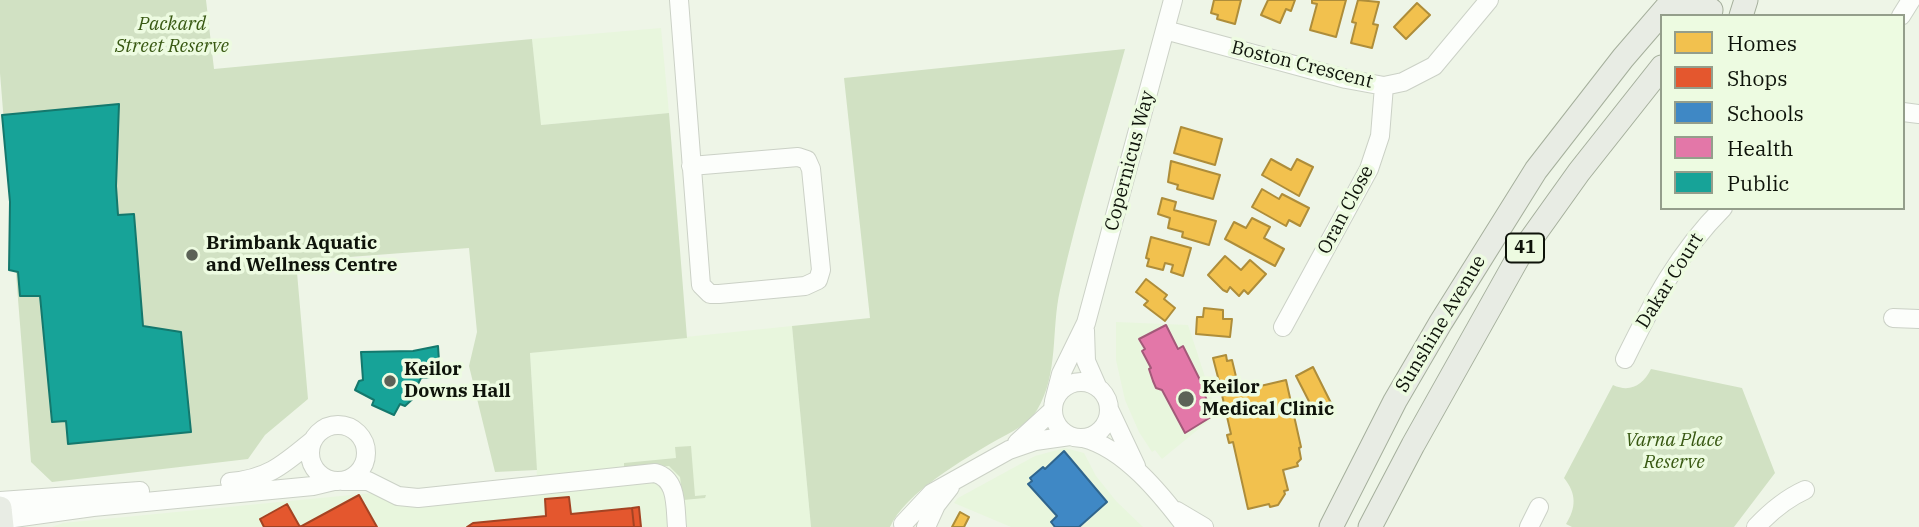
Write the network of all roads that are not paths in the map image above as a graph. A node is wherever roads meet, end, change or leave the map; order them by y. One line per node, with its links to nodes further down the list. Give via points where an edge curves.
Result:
1 (679, 0): 15 (street)
2 (1173, 0): 9 (street, Copernicus Way)
3 (1489, 0): 12 (street, Boston Crescent, via 1434,66)
4 (1673, 0): 6 (main road, Sunshine Avenue / 41)
5 (1714, 10): 7 (main road, via 1691,6)
6 (1661, 14)
7 (1678, 14)
8 (1660, 16): 13 (main road, Sunshine Avenue / 41)
9 (1165, 30): 12 (street, Boston Crescent); 20 (street, Copernicus Way)
10 (1660, 33): 13 (main road, via 1623,75)
11 (1660, 69): 14 (main road, Sunshine Avenue / 41)
12 (1384, 86): 21 (street, Oran Close, via 1380,136 1369,169)
13 (1584, 107): 17 (main road, Sunshine Avenue / 41)
14 (1627, 110): 17 (main road, via 1573,161 1541,208 1524,215); 44 (main road, Sunshine Avenue / 41, via 1519,256)
15 (691, 166): 15 (street, via 807,160 821,270 818,280 805,286 719,294 705,290)
16 (1721, 210): 22 (street, Dakar Court, via 1676,264)
17 (1508, 213): 43 (main road, Sunshine Avenue / 41, via 1395,401)
18 (1893, 318): 19 (street)
19 (1919, 319)
20 (1086, 323): 23 (street, Copernicus Way, via 1086,361); 24 (street, Copernicus Way, via 1061,374)
21 (1283, 327)
22 (1625, 359)
23 (1097, 386): 24 (street, via 1072,382 1060,389); 25 (street)
24 (1053, 406): 26 (street, via 1056,423); 29 (street)
25 (1109, 409): 26 (street, via 1099,432); 30 (street)
26 (1076, 437): 29 (street, via 1035,441); 30 (street, via 1111,448)
27 (312, 441): 28 (street, via 322,430 342,425 355,430); 32 (street, via 311,463 320,475); 37 (street, via 282,466 251,480 47,499)
28 (364, 442): 32 (street, via 362,467 357,474); 34 (street, via 373,461)
29 (1009, 450): 31 (street)
30 (1139, 473): 35 (street)
31 (961, 477): 38 (street, via 926,497); 40 (street, via 936,505)
32 (338, 481): 34 (street, via 368,481); 37 (street)
33 (1805, 490): 46 (street, via 1770,512)
34 (403, 495): 39 (street, via 418,498 655,474 664,476 672,487)
35 (1171, 507): 41 (street); 42 (street)
36 (1539, 507): 45 (street)
37 (1, 515)
38 (901, 525): 40 (street, via 912,521)
39 (677, 527)
40 (925, 527)
41 (1186, 527)
42 (1204, 527)
43 (1331, 527)
44 (1370, 527)
45 (1529, 527)
46 (1756, 527)

